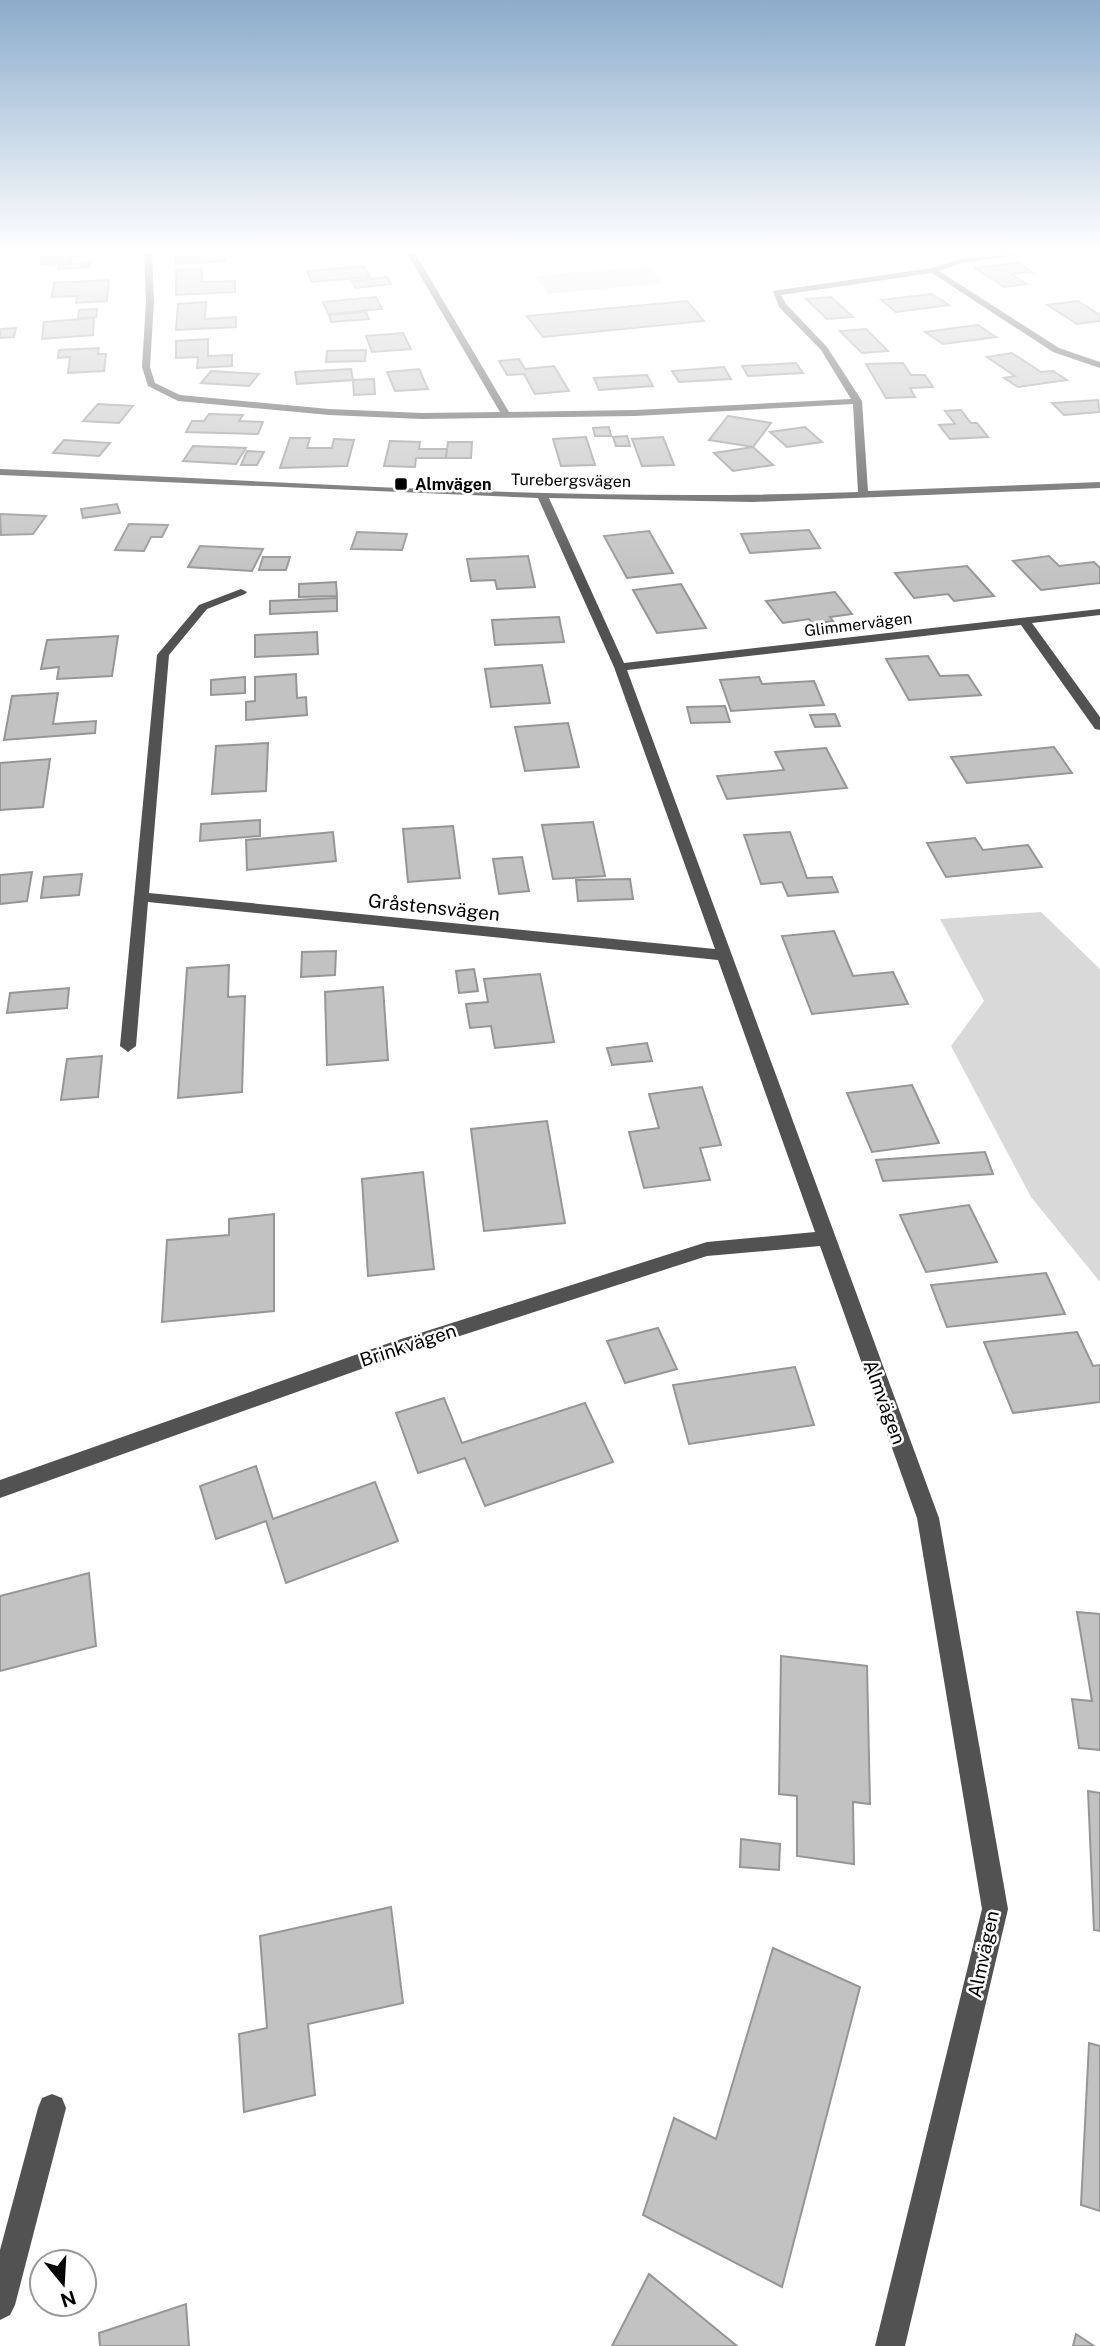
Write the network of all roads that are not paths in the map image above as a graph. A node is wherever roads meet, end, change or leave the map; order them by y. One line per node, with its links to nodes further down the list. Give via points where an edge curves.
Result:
1 (146, 362): 5 (street, via 151,384 178,398 329,412)
2 (475, 362): 5 (street)
3 (833, 362): 4 (street)
4 (857, 401): 5 (street); 9 (street)
5 (506, 416)
6 (0, 472): 8 (street, Turebergsvägen)
7 (1100, 485): 9 (street, Turebergsvägen)
8 (542, 495): 9 (street, Turebergsvägen, via 753,499); 13 (street, Almvägen)
9 (863, 495)
10 (241, 592): 15 (street, via 203,607 163,655)
11 (1100, 612): 12 (street, Glimmervägen)
12 (1024, 621): 13 (street, Glimmervägen); 14 (street)
13 (621, 667): 16 (street, Almvägen)
14 (1100, 726)
15 (141, 897): 16 (street, Gråstensvägen); 17 (street)
16 (722, 955): 18 (street, Almvägen)
17 (128, 1046)
18 (826, 1238): 19 (street, Brinkvägen, via 708,1249 392,1350); 22 (street, Almvägen, via 928,1518 995,1909)
19 (0, 1489)
20 (52, 2108): 21 (street)
21 (0, 2305)
22 (890, 2346)

